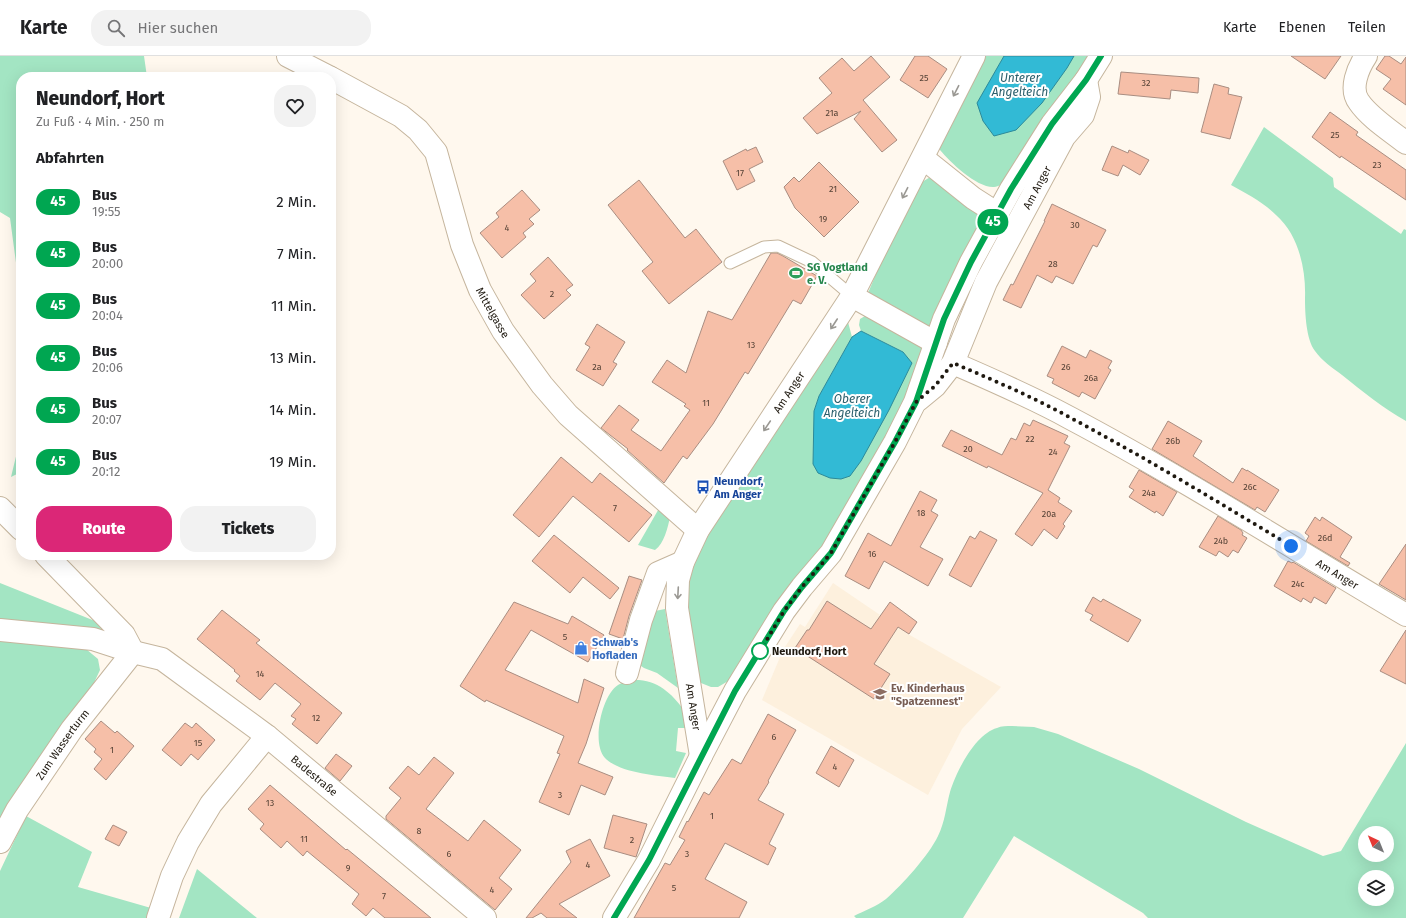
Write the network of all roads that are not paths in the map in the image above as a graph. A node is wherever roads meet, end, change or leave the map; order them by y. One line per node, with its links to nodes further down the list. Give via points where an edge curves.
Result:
1 (288, 56): 5 (street, Mittelgasse)
2 (974, 56): 9 (street, Am Anger, one-way to 9)
3 (1101, 56): 6 (street, Am Anger)
4 (1366, 56): 8 (street, via 1360,64 1354,85 1358,101)
5 (319, 72)
6 (1086, 80): 10 (street, Am Anger, via 1052,124); 14 (street, Am Anger, via 1089,97 1083,115 1064,137 986,282)
7 (336, 81): 18 (street, Mittelgasse, via 401,116 418,130 436,152 462,245 480,290 503,331 542,385 568,415)
8 (1406, 143)
9 (923, 158): 10 (street, via 973,198); 12 (street, Am Anger, one-way to 12)
10 (998, 214): 13 (street, Am Anger, via 968,269 944,319)
11 (730, 263): 12 (lane, via 764,247 778,246 812,262)
12 (852, 296): 13 (street); 18 (street, Am Anger, one-way to 18)
13 (936, 343): 15 (street, Am Anger)
14 (953, 363): 15 (street, Am Anger, via 935,386); 21 (street, Am Anger, via 1070,417 1199,490)
15 (916, 402): 26 (street, Am Anger, via 831,553 784,611 735,691)
16 (0, 508): 17 (street)
17 (16, 524)
18 (698, 530): 20 (street, Am Anger)
19 (51, 560): 23 (street, via 124,635)
20 (683, 562): 24 (street, via 658,572 641,620); 26 (street, Am Anger, one-way to 26, via 678,580 677,608)
21 (1406, 615)
22 (0, 630): 23 (street, Badestraße, via 92,639)
23 (133, 652): 25 (street, Badestraße, via 162,659); 27 (street, Zum Wasserturm, via 72,728 17,810)
24 (627, 674)
25 (267, 736): 28 (street, via 211,804 188,842 172,876); 29 (street, Badestraße)
26 (701, 756): 30 (street, via 649,860)
27 (0, 842)
28 (158, 918)
29 (485, 918)
30 (614, 918)

